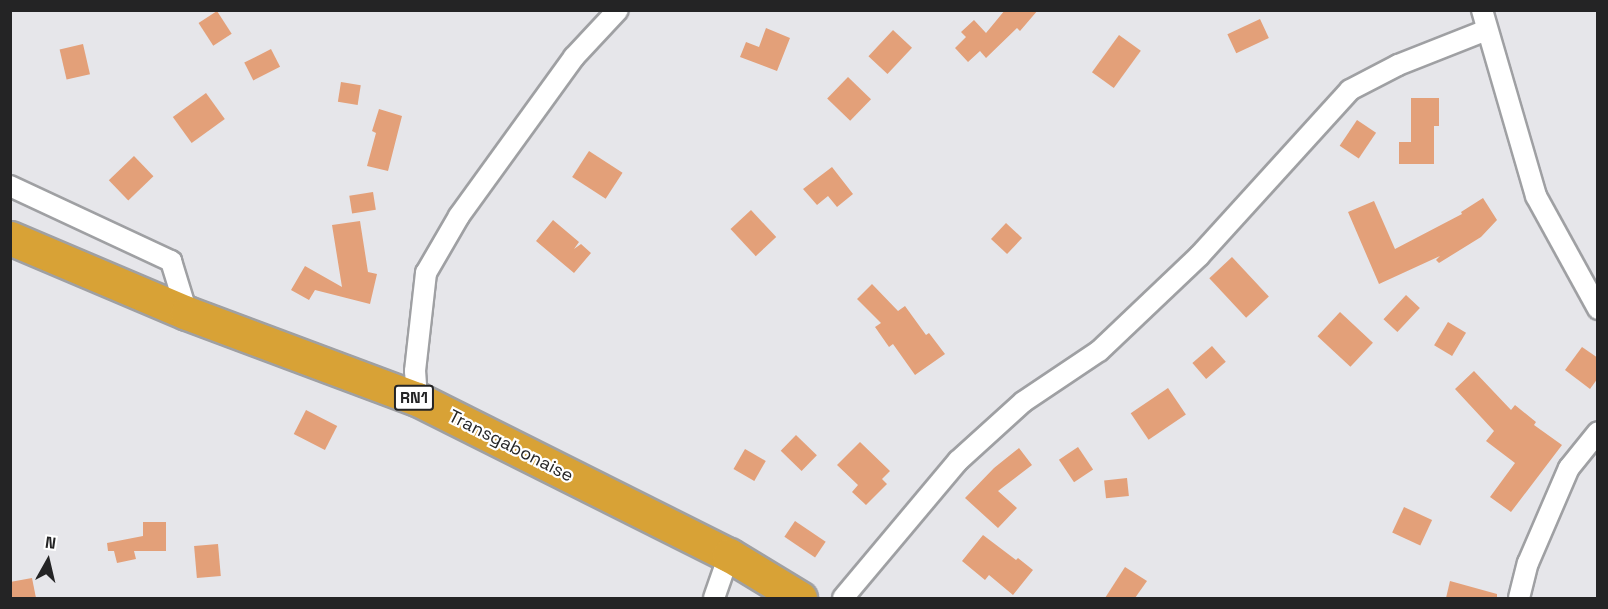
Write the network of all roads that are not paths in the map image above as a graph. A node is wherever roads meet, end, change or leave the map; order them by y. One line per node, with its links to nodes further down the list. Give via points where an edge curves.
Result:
1 (618, 10): 8 (street, via 574,57 459,216 426,273 415,371)
2 (1482, 10): 3 (street)
3 (1487, 30): 6 (street, via 1536,196); 13 (street, via 1398,65 1350,90 1199,256 1108,343 1023,402 958,461)
4 (10, 186): 7 (street, via 171,261)
5 (10, 238): 7 (highway, Transgabonaise / RN1)
6 (1598, 309)
7 (187, 313): 8 (highway, Transgabonaise / RN1)
8 (417, 399): 10 (highway, Transgabonaise / RN1)
9 (1598, 432): 14 (street, via 1569,468 1528,563)
10 (729, 555): 11 (street); 12 (highway, Transgabonaise / RN1)
11 (714, 598)
12 (800, 598)
13 (843, 598)
14 (1519, 598)

